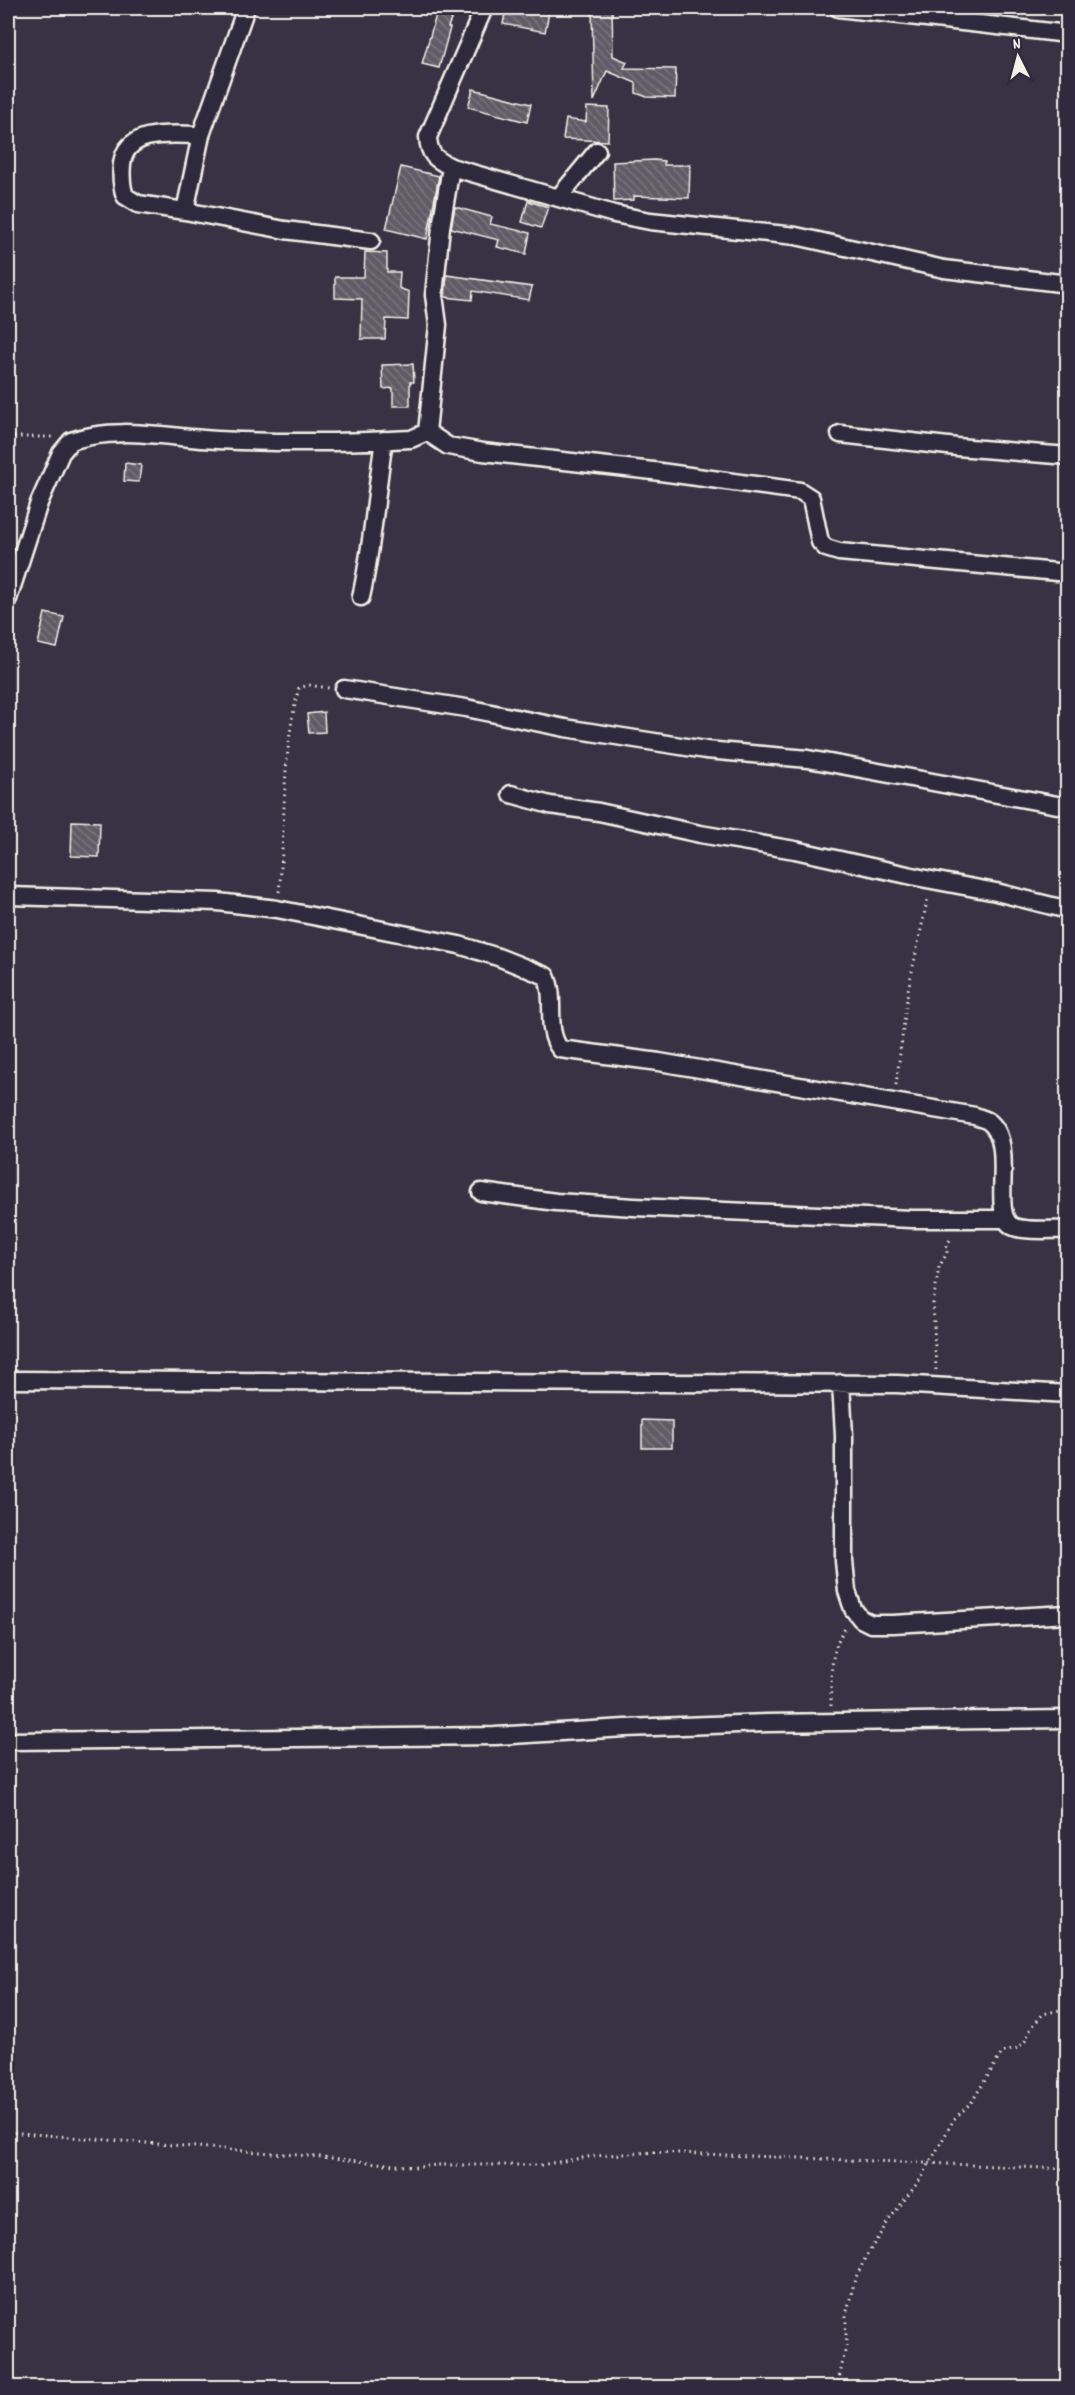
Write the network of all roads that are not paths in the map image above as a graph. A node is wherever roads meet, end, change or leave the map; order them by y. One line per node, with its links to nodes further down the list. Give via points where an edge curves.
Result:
1 (246, 8): 5 (street)
2 (484, 8): 7 (street, via 428,137 434,158)
3 (838, 8): 4 (street)
4 (1068, 34)
5 (201, 135): 9 (street); 9 (street, via 141,138 128,146 122,159 125,196 138,204)
6 (597, 151): 8 (street)
7 (451, 167): 8 (street); 12 (street, via 434,295 438,325)
8 (559, 196): 11 (street, via 650,221 796,236 944,269)
9 (185, 211): 10 (street)
10 (371, 241)
11 (1068, 284)
12 (427, 432): 14 (street, via 411,439); 16 (street, via 448,446 474,451 800,491 812,498 820,542 839,552)
13 (840, 434): 15 (street)
14 (384, 440): 17 (street, via 371,552); 18 (street, via 308,444 121,432 76,439 66,444 50,475)
15 (1068, 456)
16 (1068, 573)
17 (361, 597)
18 (8, 598)
19 (344, 689): 21 (street, via 706,750 808,759)
20 (511, 794): 23 (street, via 550,805 795,850)
21 (1068, 807)
22 (8, 896): 25 (street, via 218,902 277,909 459,945 546,976 552,1032 560,1049 660,1062 988,1121 1001,1144 1002,1207)
23 (1068, 910)
24 (481, 1192): 25 (street, via 634,1208)
25 (1006, 1219): 26 (street, via 1011,1226 1022,1229)
26 (1068, 1230)
27 (8, 1380): 28 (street)
28 (841, 1383): 29 (street); 30 (street, via 844,1561 847,1591 861,1619 872,1624 893,1624)
29 (1068, 1394)
30 (1068, 1614)
31 (1068, 1719): 32 (street, via 625,1728 495,1736)
32 (8, 1741)

